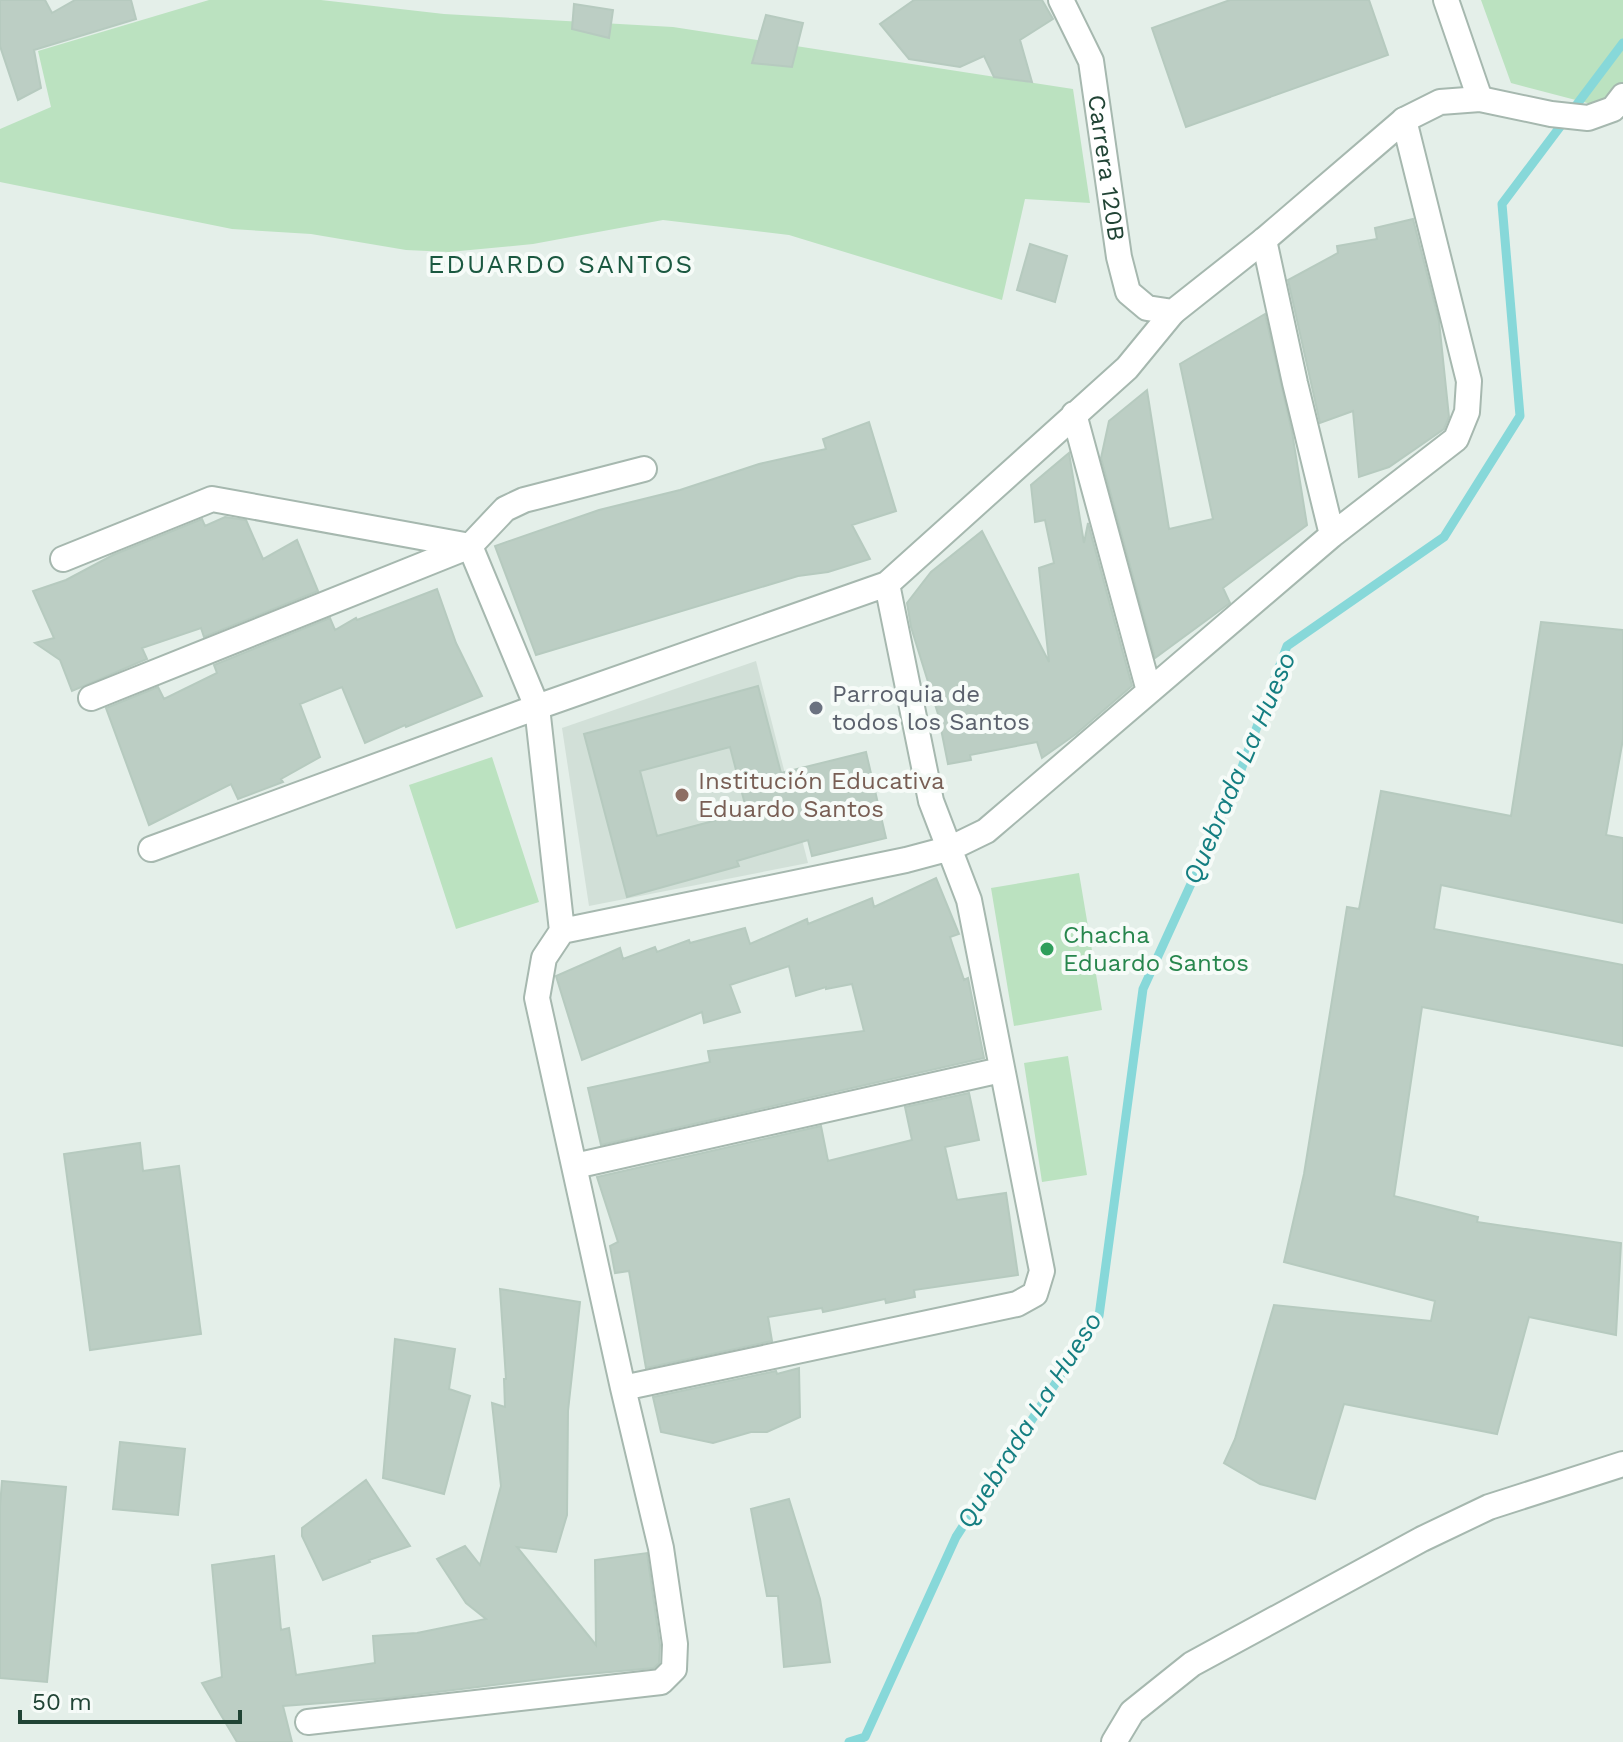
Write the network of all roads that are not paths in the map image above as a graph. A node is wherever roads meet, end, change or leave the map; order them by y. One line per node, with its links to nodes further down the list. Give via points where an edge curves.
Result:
1 (1061, 0): 7 (street, Carrera 120B, via 1091,61 1128,292 1147,308)
2 (1446, 0): 4 (street)
3 (1623, 96): 4 (street, via 1613,109 1588,118)
4 (1480, 99): 5 (street, via 1440,102)
5 (1404, 120): 6 (street); 10 (street, via 1469,381 1467,412 1456,439)
6 (1264, 240): 7 (street); 10 (street)
7 (1173, 312): 8 (street, via 1127,368)
8 (1074, 414): 13 (street); 14 (street)
9 (644, 469): 11 (street, via 524,500 505,509)
10 (1332, 535): 14 (street)
11 (470, 546): 12 (street, via 212,499); 15 (street); 16 (street)
12 (63, 559)
13 (887, 584): 16 (street); 17 (street, via 931,801)
14 (1149, 691): 17 (street, via 986,831)
15 (91, 698)
16 (537, 707): 18 (street); 19 (street)
17 (951, 848): 19 (street); 20 (street, via 969,900)
18 (151, 849)
19 (562, 931): 21 (street, via 544,958 537,998)
20 (1001, 1070): 21 (street); 22 (street, via 1042,1271 1035,1294 1017,1304)
21 (575, 1166): 22 (street)
22 (623, 1388): 24 (street, via 661,1548 674,1669 661,1682)
23 (1623, 1464): 25 (street, via 1489,1507 1192,1664 1132,1712)
24 (308, 1722)
25 (1114, 1742)

